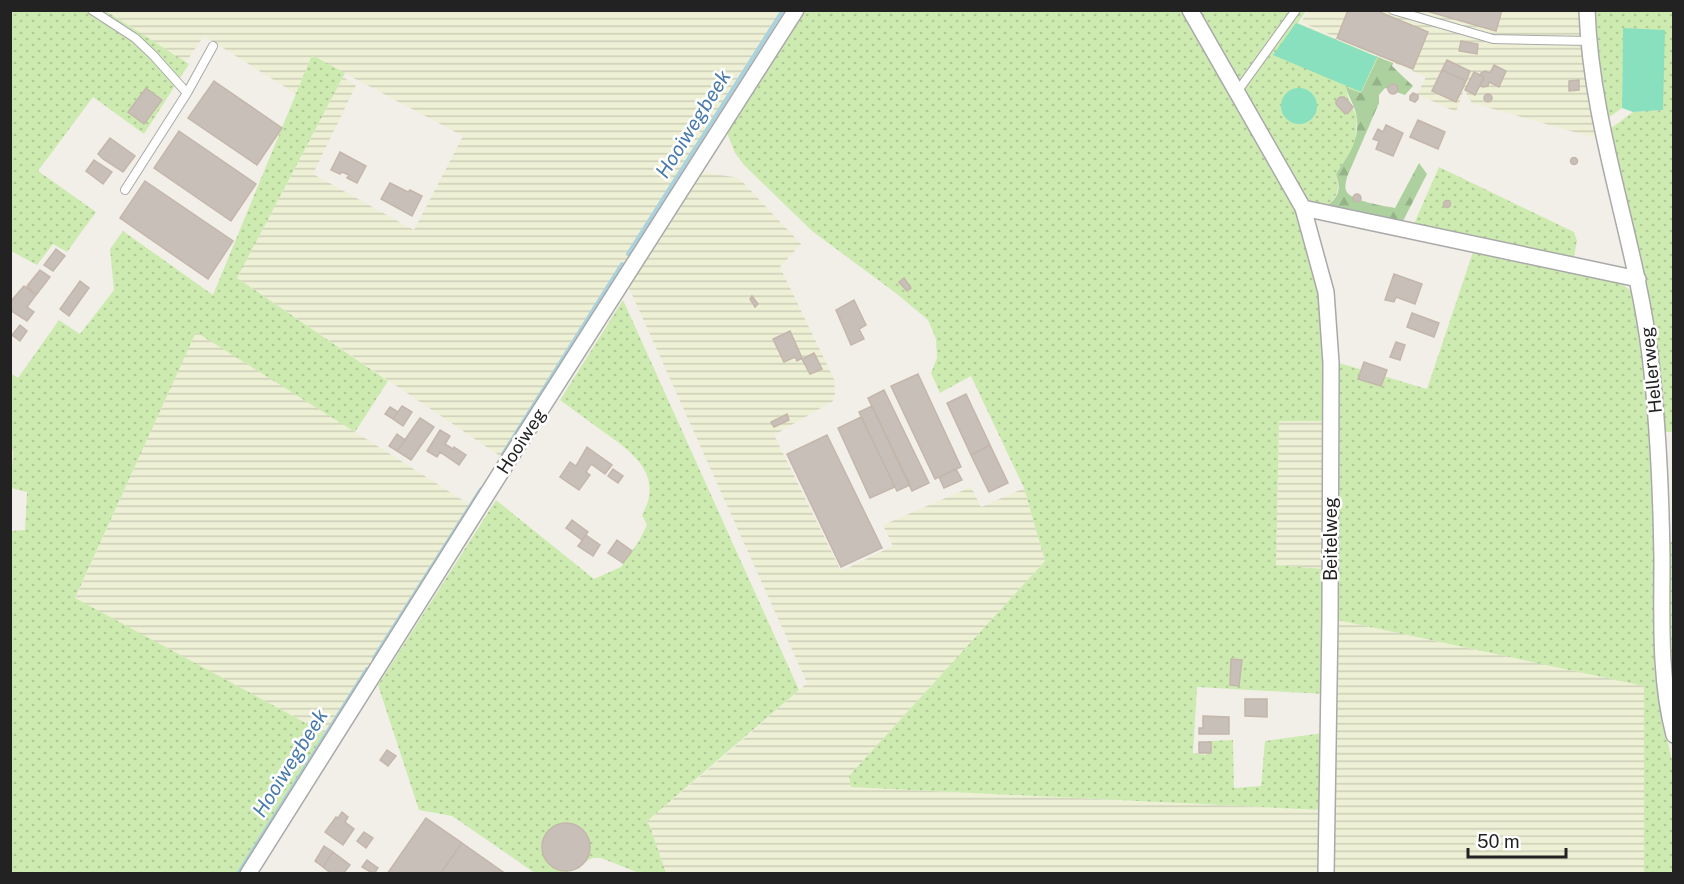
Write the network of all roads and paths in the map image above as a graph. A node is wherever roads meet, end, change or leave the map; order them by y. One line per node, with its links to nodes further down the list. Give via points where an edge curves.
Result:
1 (92, 10): 10 (lane, via 135,38)
2 (796, 10): 15 (street, Hooiweg)
3 (1190, 10): 9 (street, Beitelweg)
4 (1296, 10): 9 (lane)
5 (1393, 10): 7 (lane, via 1493,39)
6 (1587, 10): 7 (street, Hellerweg)
7 (1589, 41): 13 (street, Hellerweg, via 1601,124)
8 (213, 46): 10 (lane)
9 (1237, 92): 12 (street, Beitelweg)
10 (187, 93): 11 (lane)
11 (125, 190)
12 (1303, 208): 13 (street); 16 (street, Beitelweg, via 1326,292 1331,363)
13 (1638, 279): 14 (street, Hellerweg, via 1650,358 1661,483 1663,669)
14 (1674, 735)
15 (248, 873)
16 (1326, 873)

